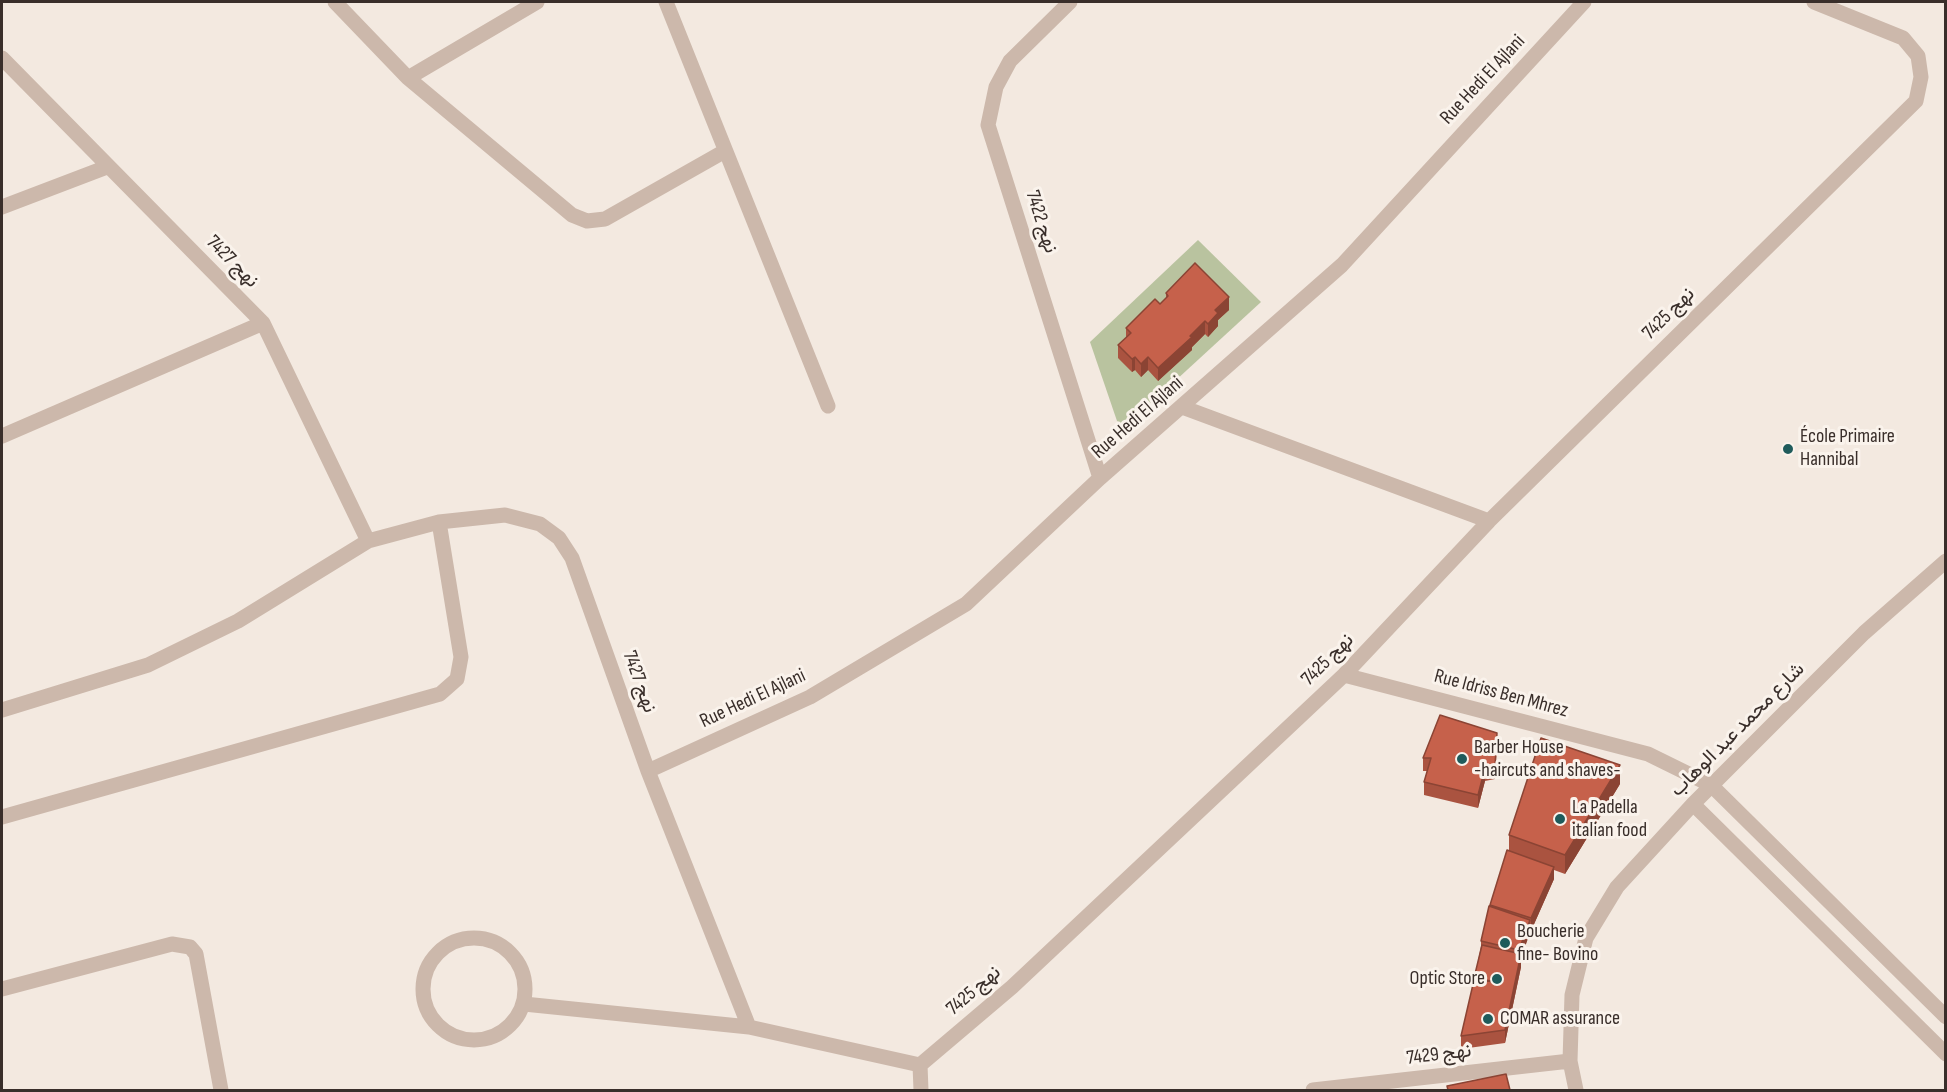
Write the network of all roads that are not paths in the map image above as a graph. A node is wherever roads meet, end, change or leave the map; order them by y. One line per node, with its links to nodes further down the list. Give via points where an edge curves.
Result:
1 (335, 2): 8 (street)
2 (537, 2): 8 (street)
3 (666, 2): 9 (street)
4 (1070, 2): 16 (street, نهج 7422, via 1010,61 996,87 988,125)
5 (1584, 2): 14 (street, Rue Hedi El Ajlani, via 1342,264)
6 (1814, 2): 17 (street, نهج 7425, via 1903,38 1918,56 1921,77 1916,101)
7 (2, 58): 10 (street, نهج 7427)
8 (408, 78): 9 (street, via 572,215 587,221 605,219)
9 (725, 151): 13 (street)
10 (107, 167): 11 (street); 12 (street, نهج 7427)
11 (2, 207)
12 (263, 323): 15 (street); 19 (street, نهج 7427)
13 (828, 406)
14 (1182, 407): 16 (street, Rue Hedi El Ajlani); 17 (street)
15 (2, 436)
16 (1100, 478): 23 (street, Rue Hedi El Ajlani, via 966,604 810,697)
17 (1489, 521): 21 (street, نهج 7425)
18 (439, 522): 19 (street, نهج 7427); 23 (street, نهج 7427, via 505,515 540,524 559,538 572,558); 26 (street, via 461,657 457,679 440,694)
19 (368, 541): 22 (street, نهج 7427, via 238,621 148,665)
20 (1946, 561): 24 (street, شارع محمد عبد الوهاب, via 1864,633)
21 (1344, 675): 24 (street, Rue Idriss Ben Mhrez, via 1648,754); 33 (street, نهج 7425, via 1011,987)
22 (2, 710)
23 (648, 771): 30 (street, نهج 7427)
24 (1711, 785): 25 (street, شارع محمد عبد الوهاب); 29 (street, Rue Idriss Ben Mhrez)
25 (1693, 804): 31 (street); 32 (street, شارع محمد عبد الوهاب, via 1617,886 1586,939 1572,995)
26 (2, 817)
27 (2, 989): 34 (street, via 172,944 190,947 196,954)
28 (524, 1004): 28 (street, via 526,982 519,963 506,948 488,939 468,937 448,944 433,957 424,975 423,995 429,1015 442,1030 460,1039 480,1041 500,1034 515,1021); 30 (street)
29 (1946, 1017)
30 (749, 1027): 33 (street)
31 (1946, 1054)
32 (1570, 1061): 36 (street, نهج 7429); 37 (street, شارع محمد عبد الوهاب)
33 (920, 1065): 35 (street)
34 (221, 1090)
35 (921, 1090)
36 (1313, 1090)
37 (1576, 1090)

